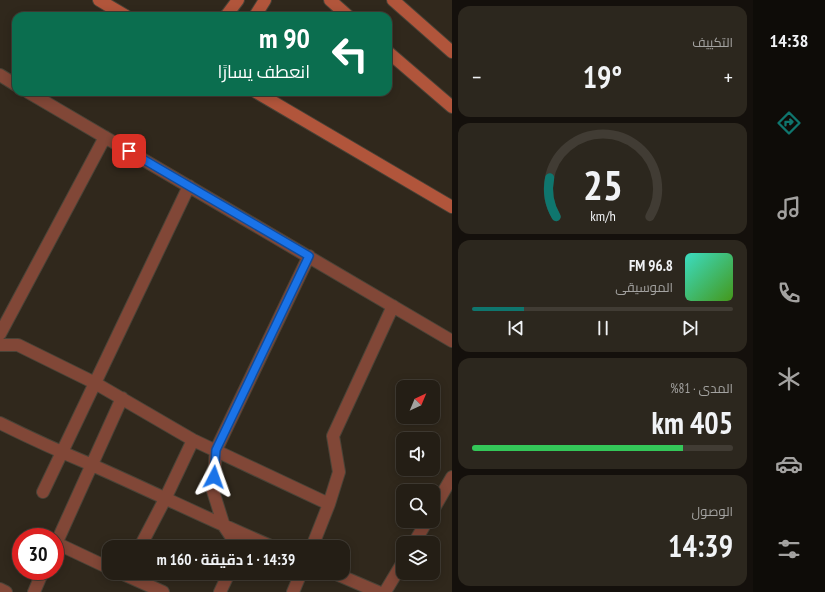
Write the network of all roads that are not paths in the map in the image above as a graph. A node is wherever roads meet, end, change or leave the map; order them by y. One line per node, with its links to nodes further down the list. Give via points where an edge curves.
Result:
1 (98, 0): 6 (main road)
2 (238, 0): 7 (main road)
3 (265, 0): 8 (main road)
4 (393, 0): 10 (main road)
5 (330, 2): 9 (main road)
6 (119, 12)
7 (229, 12)
8 (258, 12)
9 (343, 12)
10 (452, 52)
11 (392, 55): 18 (main road)
12 (0, 75): 13 (street)
13 (12, 82)
14 (35, 96): 19 (street)
15 (262, 96): 17 (main road)
16 (267, 96): 17 (main road)
17 (272, 102): 21 (main road)
18 (452, 107)
19 (106, 137): 20 (street); 24 (street)
20 (189, 186): 22 (street); 27 (street)
21 (452, 207)
22 (309, 256): 23 (street); 31 (street)
23 (393, 306): 25 (street); 38 (street, via 334,436 339,472)
24 (0, 334)
25 (452, 341)
26 (0, 346): 27 (street, via 18,344)
27 (95, 383): 28 (street); 32 (street)
28 (122, 398): 30 (street); 33 (street)
29 (0, 423): 32 (street)
30 (193, 440): 31 (street); 37 (street)
31 (216, 450): 38 (street); 39 (street, via 213,491)
32 (62, 453): 33 (street); 35 (street)
33 (92, 465): 37 (street); 40 (street)
34 (452, 477): 36 (street)
35 (43, 492)
36 (440, 498)
37 (165, 499): 39 (street); 41 (street)
38 (329, 504): 44 (street)
39 (224, 526): 42 (street); 43 (street)
40 (64, 528)
41 (144, 540)
42 (233, 540)
43 (257, 540)
44 (315, 540)
45 (64, 548): 46 (street)
46 (102, 565)
47 (396, 574): 60 (street)
48 (39, 580): 55 (street)
49 (137, 580): 56 (street)
50 (226, 580): 57 (street)
51 (298, 580): 58 (street)
52 (350, 580): 59 (street)
53 (0, 590): 54 (street)
54 (6, 592)
55 (34, 592)
56 (163, 592)
57 (220, 592)
58 (293, 592)
59 (378, 592)
60 (385, 592)

